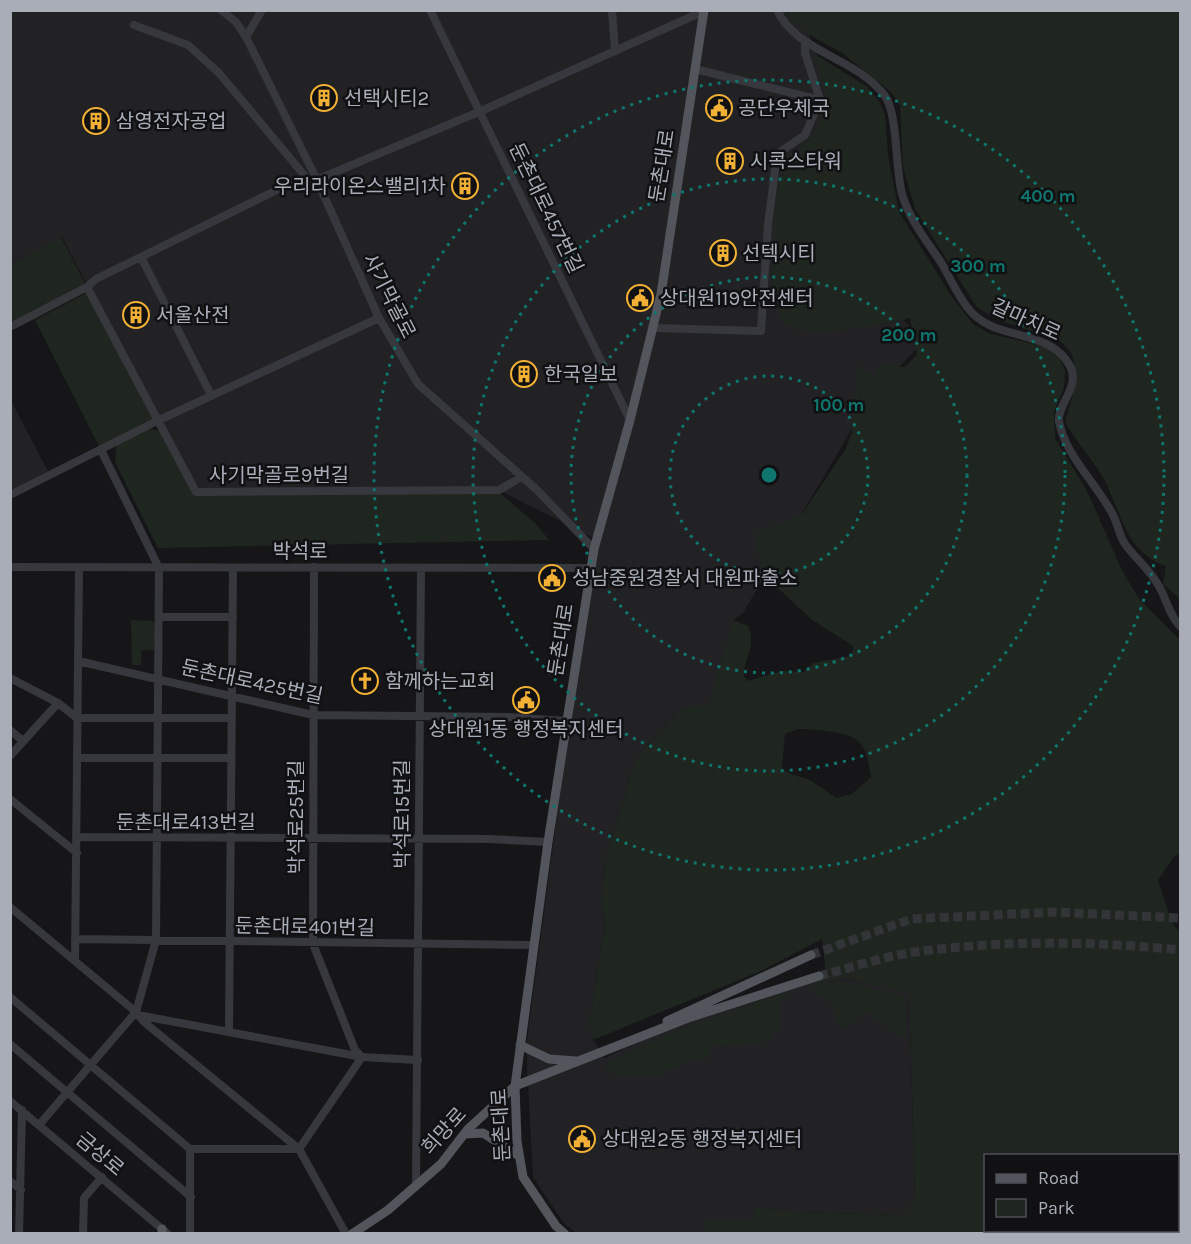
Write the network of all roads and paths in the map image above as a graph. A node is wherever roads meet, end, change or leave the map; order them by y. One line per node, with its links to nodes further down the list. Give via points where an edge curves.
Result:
1 (221, 10): 8 (street, 사기막골로)
2 (262, 10): 8 (street)
3 (430, 10): 13 (street, 둔촌대로457번길)
4 (612, 10): 10 (street)
5 (777, 10): 9 (street, 갈마치로)
6 (704, 11): 10 (street); 11 (main road, 둔촌대로)
7 (134, 25): 14 (street, via 188,45 219,73)
8 (246, 37): 14 (street, 사기막골로)
9 (805, 43): 12 (street); 36 (street, 갈마치로, via 845,63 871,81 886,98 894,114 897,170 909,217 968,309 987,325 1055,346 1065,357 1072,369 1072,384 1058,418 1064,441 1114,516 1124,543 1158,585)
10 (615, 51): 13 (street)
11 (695, 69): 12 (street); 19 (main road, 둔촌대로)
12 (820, 100): 19 (street, via 805,135 777,154 761,331)
13 (481, 111): 14 (street); 21 (street, 둔촌대로457번길)
14 (313, 181): 15 (street, via 292,183); 17 (street, 사기막골로)
15 (141, 257): 16 (street); 20 (street)
16 (87, 287): 18 (street); 22 (street, 사기막골로9번길)
17 (379, 318): 20 (street); 24 (street, 사기막골로, via 418,384)
18 (10, 327)
19 (654, 327): 21 (main road, 둔촌대로)
20 (211, 395): 22 (street)
21 (630, 420): 26 (main road, 둔촌대로)
22 (157, 421): 23 (street); 24 (street, 사기막골로9번길, via 196,492 499,490)
23 (101, 450): 25 (street); 30 (street)
24 (520, 478): 26 (street, 사기막골로, via 536,489)
25 (10, 495)
26 (594, 549): 33 (main road, 둔촌대로)
27 (10, 567): 29 (street, 박석로)
28 (314, 567): 31 (street, 박석로); 32 (street, 박석로); 42 (street, 박석로25번길)
29 (79, 568): 30 (street, 박석로); 37 (street)
30 (159, 568): 31 (street, 박석로); 34 (street)
31 (233, 568): 35 (street)
32 (421, 568): 33 (street, 박석로); 43 (street, 박석로15번길)
33 (591, 568): 47 (main road, 둔촌대로)
34 (160, 617): 35 (street); 39 (street)
35 (233, 617): 40 (street)
36 (1180, 626)
37 (78, 661): 39 (street, 둔촌대로425번길); 45 (street)
38 (10, 678): 41 (street)
39 (158, 679): 40 (street, 둔촌대로425번길); 44 (street)
40 (230, 696): 42 (street, 둔촌대로425번길); 46 (street)
41 (58, 703): 45 (street); 49 (street)
42 (313, 715): 43 (street, 둔촌대로425번길); 58 (street, 박석로25번길)
43 (419, 716): 47 (street, 둔촌대로425번길); 59 (street, 박석로15번길)
44 (157, 717): 45 (street); 46 (street); 52 (street)
45 (77, 718): 51 (street)
46 (230, 718): 53 (street)
47 (566, 721): 60 (main road, 둔촌대로)
48 (10, 730): 49 (street)
49 (23, 741): 50 (street)
50 (10, 756)
51 (77, 758): 52 (street); 55 (street)
52 (156, 758): 53 (street); 56 (street)
53 (230, 758): 57 (street)
54 (10, 799): 61 (street)
55 (76, 837): 56 (street, 둔촌대로413번길); 61 (street)
56 (156, 838): 57 (street, 둔촌대로413번길); 64 (street)
57 (230, 839): 58 (street, 둔촌대로413번길); 65 (street)
58 (313, 839): 59 (street, 둔촌대로413번길); 66 (street, 박석로25번길)
59 (419, 840): 60 (street, 둔촌대로413번길); 68 (street, 박석로15번길)
60 (548, 842): 67 (main road, 둔촌대로)
61 (76, 854): 63 (street)
62 (10, 906): 70 (street)
63 (75, 939): 64 (street, 둔촌대로401번길); 70 (street)
64 (156, 940): 65 (street, 둔촌대로401번길); 73 (street)
65 (229, 942): 66 (street, 둔촌대로401번길); 74 (street)
66 (313, 944): 68 (street, 둔촌대로401번길); 78 (street, 박석로25번길)
67 (533, 945): 68 (street, 둔촌대로401번길); 77 (main road, 둔촌대로)
68 (418, 946): 79 (street, 박석로15번길)
69 (811, 955): 75 (main road, 희망로, via 681,1013)
70 (75, 961): 73 (street)
71 (819, 976): 75 (main road, 희망로)
72 (10, 997): 81 (street)
73 (137, 1013): 74 (street); 81 (street); 89 (street)
74 (229, 1031): 78 (street)
75 (636, 1039): 80 (main road, 희망로)
76 (10, 1044): 83 (street)
77 (520, 1045): 80 (main road, via 549,1059); 82 (main road, 둔촌대로)
78 (362, 1057): 79 (street); 89 (street)
79 (418, 1060): 93 (street, 박석로15번길)
80 (578, 1061): 82 (main road, 희망로)
81 (91, 1065): 83 (street); 88 (street)
82 (515, 1086): 87 (main road, 희망로); 90 (main road, 둔촌대로)
83 (68, 1092): 86 (street); 95 (street)
84 (10, 1101): 85 (street, 금상로)
85 (22, 1110): 86 (street, 금상로); 94 (street)
86 (39, 1125): 91 (street, 금상로)
87 (465, 1134): 90 (main road, via 483,1133); 93 (main road, 희망로, via 441,1164)
88 (190, 1149): 89 (street); 95 (street)
89 (299, 1149): 100 (street)
90 (519, 1156): 102 (main road, 둔촌대로, via 523,1177)
91 (102, 1177): 96 (street, 금상로); 98 (street, via 84,1198)
92 (10, 1181): 94 (street)
93 (416, 1184): 101 (main road, 희망로, via 388,1210)
94 (21, 1190): 97 (street)
95 (191, 1197): 99 (street)
96 (164, 1232)
97 (19, 1233)
98 (83, 1233)
99 (190, 1233)
100 (346, 1233)
101 (352, 1233)
102 (565, 1233)

